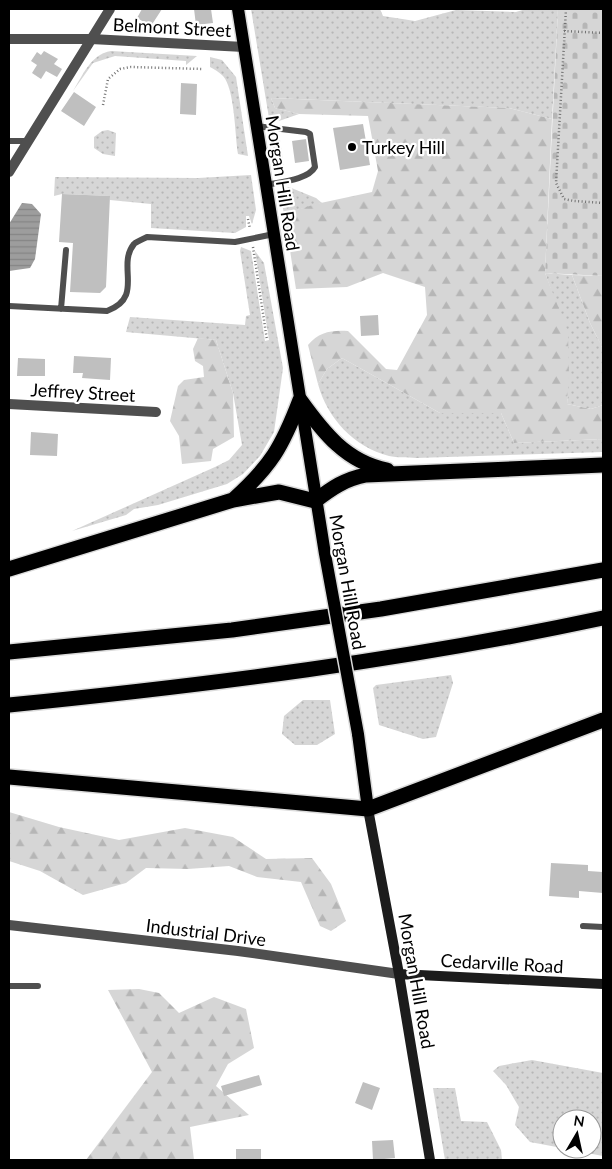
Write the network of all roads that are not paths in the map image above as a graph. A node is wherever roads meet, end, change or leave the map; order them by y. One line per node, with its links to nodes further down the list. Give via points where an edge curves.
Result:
1 (110, 9): 4 (street)
2 (238, 9): 5 (main road, Morgan Hill Road)
3 (9, 39): 4 (street, Belmont Street)
4 (91, 40): 5 (street, Belmont Street); 8 (street)
5 (244, 46): 6 (main road, Morgan Hill Road)
6 (256, 126): 10 (main road, Morgan Hill Road); 10 (lane, via 310,134 313,171)
7 (9, 141): 8 (lane)
8 (27, 141): 9 (street)
9 (9, 172)
10 (266, 185): 11 (main road, Morgan Hill Road)
11 (274, 234): 14 (lane, via 235,242 147,236 134,243 130,251 126,297 122,304 107,311); 15 (main road, Morgan Hill Road)
12 (66, 250): 14 (lane)
13 (9, 306): 14 (lane)
14 (60, 309)
15 (300, 400): 19 (highway, via 325,433 346,453); 20 (highway, via 279,449 261,474); 21 (main road, Morgan Hill Road)
16 (9, 404): 17 (street, Jeffrey Street)
17 (156, 412)
18 (603, 465): 19 (highway)
19 (400, 473): 21 (highway, via 351,478)
20 (233, 500): 21 (highway, via 279,492); 22 (highway)
21 (315, 501): 29 (main road, Morgan Hill Road, bridge, via 358,734)
22 (9, 569)
23 (603, 570): 25 (highway, via 400,606 232,630)
24 (603, 618): 26 (highway, via 300,672 153,691)
25 (9, 652)
26 (9, 704)
27 (603, 720): 29 (highway)
28 (9, 777): 29 (highway)
29 (368, 809): 33 (main road, Morgan Hill Road)
30 (9, 925): 33 (street, Industrial Drive, via 238,951)
31 (583, 926): 32 (lane)
32 (603, 927)
33 (399, 974): 34 (main road, Cedarville Road); 37 (main road, Morgan Hill Road)
34 (603, 984)
35 (9, 986): 36 (lane)
36 (38, 986)
37 (430, 1160)

